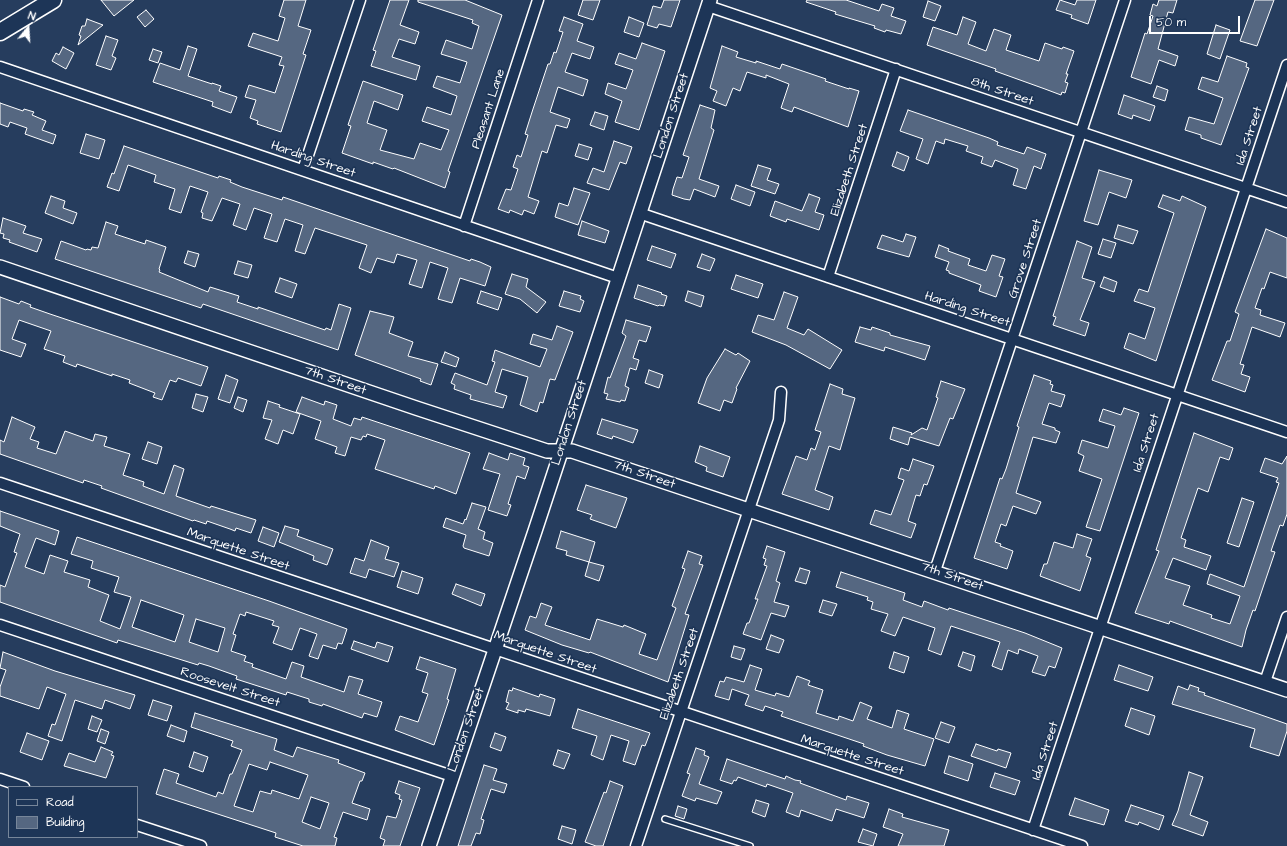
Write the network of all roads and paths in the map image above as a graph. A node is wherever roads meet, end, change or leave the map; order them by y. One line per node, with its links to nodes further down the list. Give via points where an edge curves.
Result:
1 (53, 0): 6 (main road)
2 (360, 0): 11 (street)
3 (538, 0): 15 (street, Pleasant Lane)
4 (1125, 0): 10 (street, Grove Street)
5 (709, 3): 9 (street, 8th Street); 14 (street, London Street)
6 (0, 32)
7 (1287, 65): 12 (street, Ida Street)
8 (0, 67): 11 (street, Harding Street)
9 (896, 70): 10 (street, 8th Street); 18 (street, Elizabeth Street)
10 (1081, 132): 12 (street, 8th Street); 19 (street, Grove Street)
11 (303, 170): 15 (street, Harding Street)
12 (1246, 188): 13 (street, 8th Street); 21 (street, Ida Street)
13 (1287, 202)
14 (639, 213): 17 (street, London Street); 18 (street, Harding Street)
15 (464, 226): 17 (street, Harding Street)
16 (0, 267): 23 (street, 7th Street, via 431,413 547,451)
17 (618, 278): 23 (street, London Street)
18 (828, 278): 19 (street, Harding Street)
19 (1014, 340): 21 (street, Harding Street); 26 (street, Grove Street)
20 (781, 392): 25 (street, Elizabeth Street, via 779,420)
21 (1177, 395): 22 (street, Harding Street); 29 (street, Ida Street)
22 (1287, 432)
23 (560, 451): 25 (street, 7th Street, via 572,451); 30 (street, London Street)
24 (0, 483): 30 (street, Marquette Street)
25 (749, 511): 26 (street, 7th Street); 33 (street, Elizabeth Street)
26 (935, 571): 29 (street, 7th Street)
27 (1287, 617): 31 (street)
28 (0, 625): 34 (street, Roosevelt Street)
29 (1100, 627): 31 (street, 7th Street); 39 (street, Ida Street)
30 (494, 650): 33 (street, Marquette Street); 34 (street, London Street)
31 (1265, 682): 32 (street, 7th Street)
32 (1287, 690)
33 (680, 713): 39 (street, Marquette Street); 42 (street, Elizabeth Street)
34 (452, 776): 41 (street, London Street)
35 (0, 779): 36 (street)
36 (21, 786)
37 (665, 819): 43 (lane)
38 (138, 825): 40 (street)
39 (1033, 830): 44 (street, Marquette Street)
40 (201, 846)
41 (429, 846)
42 (636, 846)
43 (750, 846)
44 (1082, 846)

